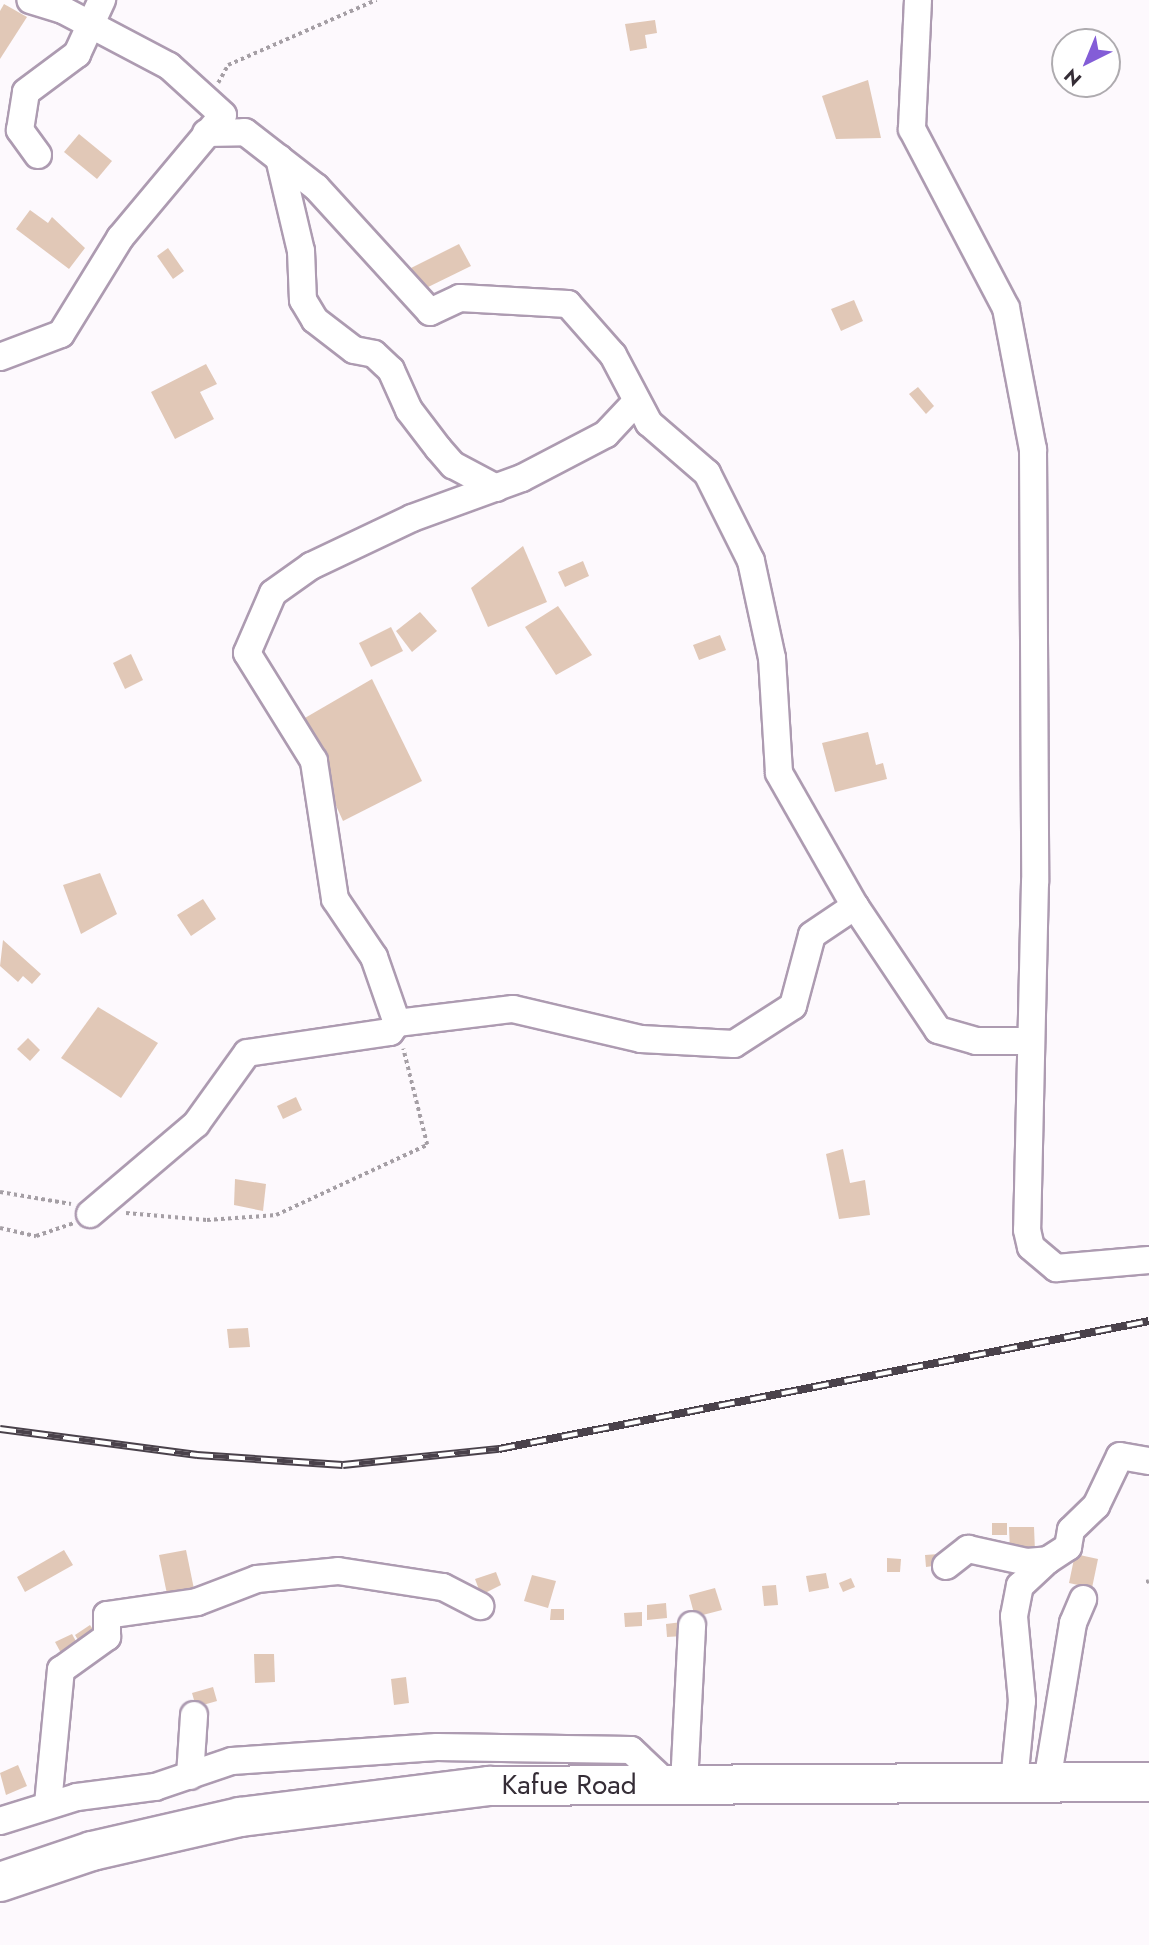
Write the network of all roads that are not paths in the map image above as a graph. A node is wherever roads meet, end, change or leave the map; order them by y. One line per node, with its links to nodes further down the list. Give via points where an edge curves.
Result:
1 (30, 0): 4 (street)
2 (103, 0): 4 (street)
3 (918, 0): 13 (street, via 912,129 1006,308 1032,449)
4 (89, 25): 5 (street, via 169,66 209,100 223,115); 6 (street, via 77,54 26,92 20,130)
5 (206, 133): 7 (street, via 245,131); 8 (street, via 120,238 61,334)
6 (38, 155)
7 (279, 158): 9 (street, via 316,187 430,312 460,298 568,304 613,355); 10 (street, via 301,251 303,300 315,320 354,350 374,354 391,370 409,410 453,465)
8 (0, 358)
9 (637, 401): 10 (street, via 606,434); 11 (street, via 649,424 707,474 751,561 772,658 779,773)
10 (496, 488): 12 (street, via 412,518 311,566 272,593 247,653 314,761 335,899 374,957)
11 (855, 906): 12 (street, via 812,935 793,1006 734,1044 641,1039 513,1009); 13 (street, via 937,1030 976,1041)
12 (397, 1023): 14 (street, via 390,1032 247,1053 197,1124)
13 (1029, 1041): 15 (street, via 1031,1247 1056,1268 1071,1270)
14 (88, 1210)
15 (1149, 1260)
16 (1149, 1461): 17 (street, via 1120,1456 1096,1506 1071,1530 1068,1547)
17 (1048, 1560): 18 (street, via 1027,1562 968,1549); 24 (street, via 1020,1586 1014,1616)
18 (946, 1566)
19 (1083, 1599): 24 (street)
20 (480, 1606): 27 (street, via 443,1587 338,1571 257,1579 197,1602 107,1615 107,1637 61,1670)
21 (692, 1625): 26 (street)
22 (194, 1715): 23 (street)
23 (190, 1776): 26 (street, via 232,1761 283,1755 603,1747 631,1751); 27 (street)
24 (1030, 1782): 25 (highway, Kafue Road); 26 (highway, Kafue Road)
25 (1149, 1782)
26 (676, 1785): 29 (highway, Kafue Road, via 489,1786 361,1799 240,1817 92,1851)
27 (48, 1804): 28 (street)
28 (2, 1815)
29 (0, 1882)

